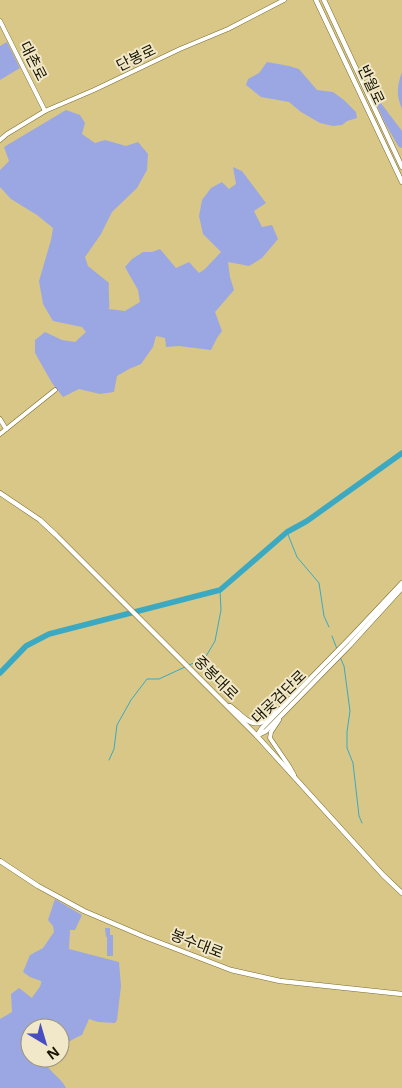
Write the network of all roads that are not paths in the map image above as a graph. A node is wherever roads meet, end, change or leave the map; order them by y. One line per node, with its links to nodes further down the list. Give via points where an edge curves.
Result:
1 (284, 0): 5 (street, 단봉로, via 228,29)
2 (316, 0): 8 (main road, 반월로)
3 (324, 0): 7 (main road, 반월로)
4 (0, 21): 5 (street, 대촌로)
5 (45, 111): 6 (street, 단봉로)
6 (0, 140)
7 (402, 167)
8 (402, 182)
9 (55, 390): 11 (street)
10 (0, 420): 11 (street)
11 (6, 429): 12 (street)
12 (0, 434)
13 (0, 493): 18 (main road, 중봉대로, via 56,534)
14 (402, 583): 16 (main road, 대곶검단로)
15 (402, 588): 16 (main road, 대곶검단로)
16 (348, 643): 17 (main road, 대곶검단로)
17 (332, 660): 19 (main road, 대곶검단로); 20 (main road, 대곶검단로)
18 (224, 703): 19 (main road, via 256,724); 21 (main road, 중봉대로)
19 (283, 707): 21 (main road, 대곶검단로)
20 (284, 713): 21 (main road, 대곶검단로, via 266,732); 22 (street, via 270,732 270,738)
21 (257, 736): 22 (main road, 중봉대로)
22 (295, 778): 24 (main road, 중봉대로)
23 (0, 861): 25 (main road, 봉수대로, via 84,911 231,970 280,982)
24 (402, 893)
25 (402, 994)

